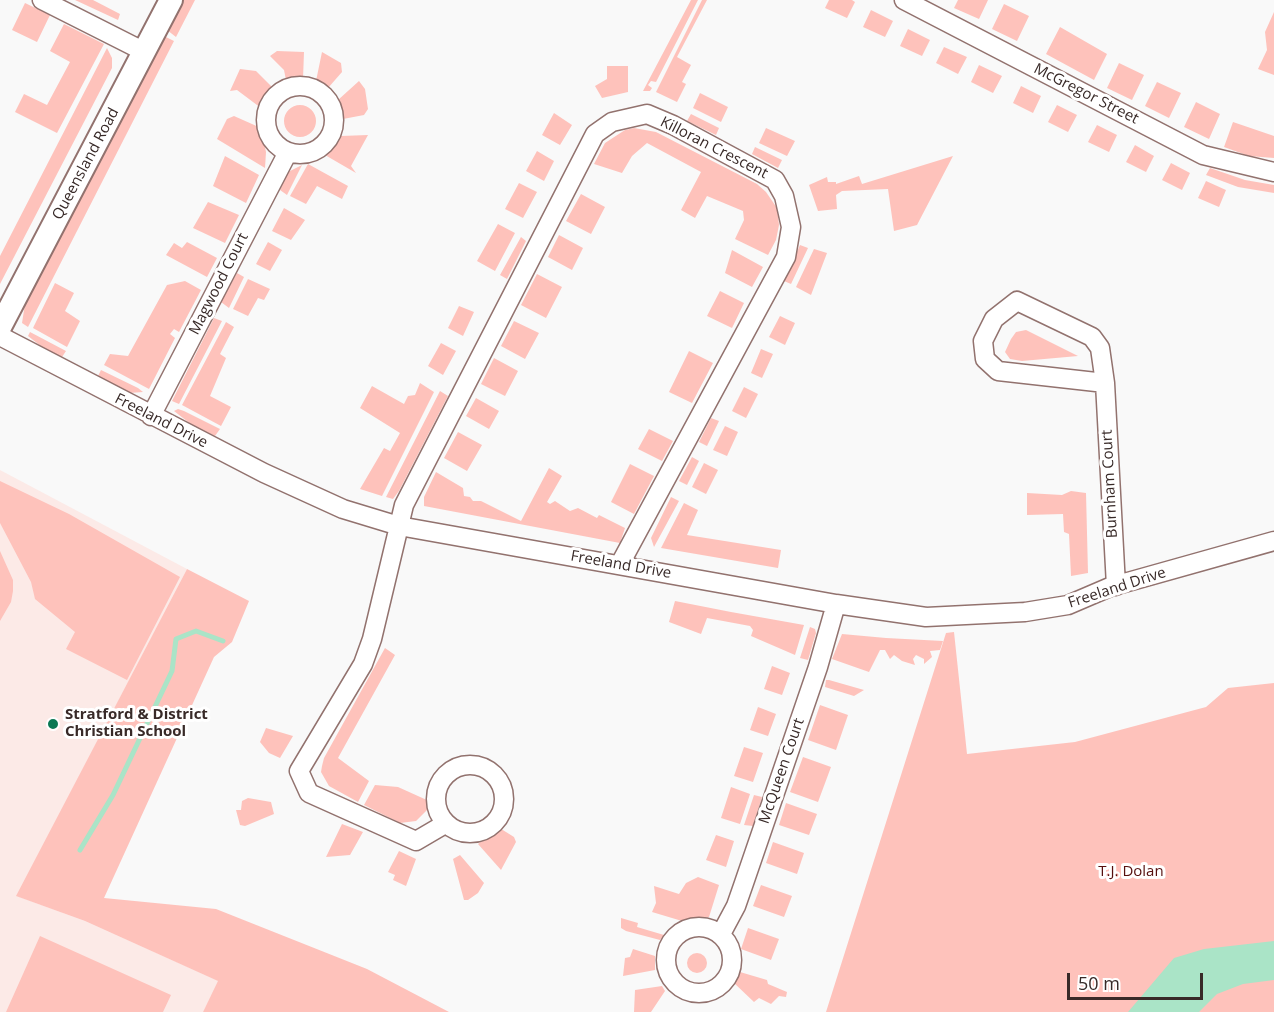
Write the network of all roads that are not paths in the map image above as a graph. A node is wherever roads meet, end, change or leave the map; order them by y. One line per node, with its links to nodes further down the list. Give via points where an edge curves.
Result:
1 (42, 0): 4 (street)
2 (171, 0): 4 (street, Queensland Road)
3 (904, 0): 6 (street, McGregor Street, via 1203,155)
4 (145, 52): 7 (street, Queensland Road)
5 (288, 152): 10 (street, Magwood Court)
6 (1274, 172)
7 (0, 327)
8 (0, 336): 10 (street, Freeland Drive)
9 (1105, 382): 9 (street, Burnham Court, via 998,370 985,359 983,341 994,319 1017,301 1092,337 1100,348); 14 (street, Burnham Court)
10 (151, 416): 11 (street, Freeland Drive, via 332,505)
11 (399, 526): 13 (street, Freeland Drive); 13 (street, Killoran Crescent, via 404,504 425,461 595,134 612,122 647,114 673,124 775,180 784,196 791,227 786,257); 16 (street, Killoran Crescent, via 363,664 299,771 309,793 416,841)
12 (1274, 541): 14 (street, Freeland Drive)
13 (620, 564): 15 (street, Freeland Drive)
14 (1116, 586): 15 (street, Freeland Drive, via 1068,605 1025,612 926,617)
15 (836, 604): 17 (street, McQueen Court, via 736,906)
16 (445, 824)
17 (721, 934)

